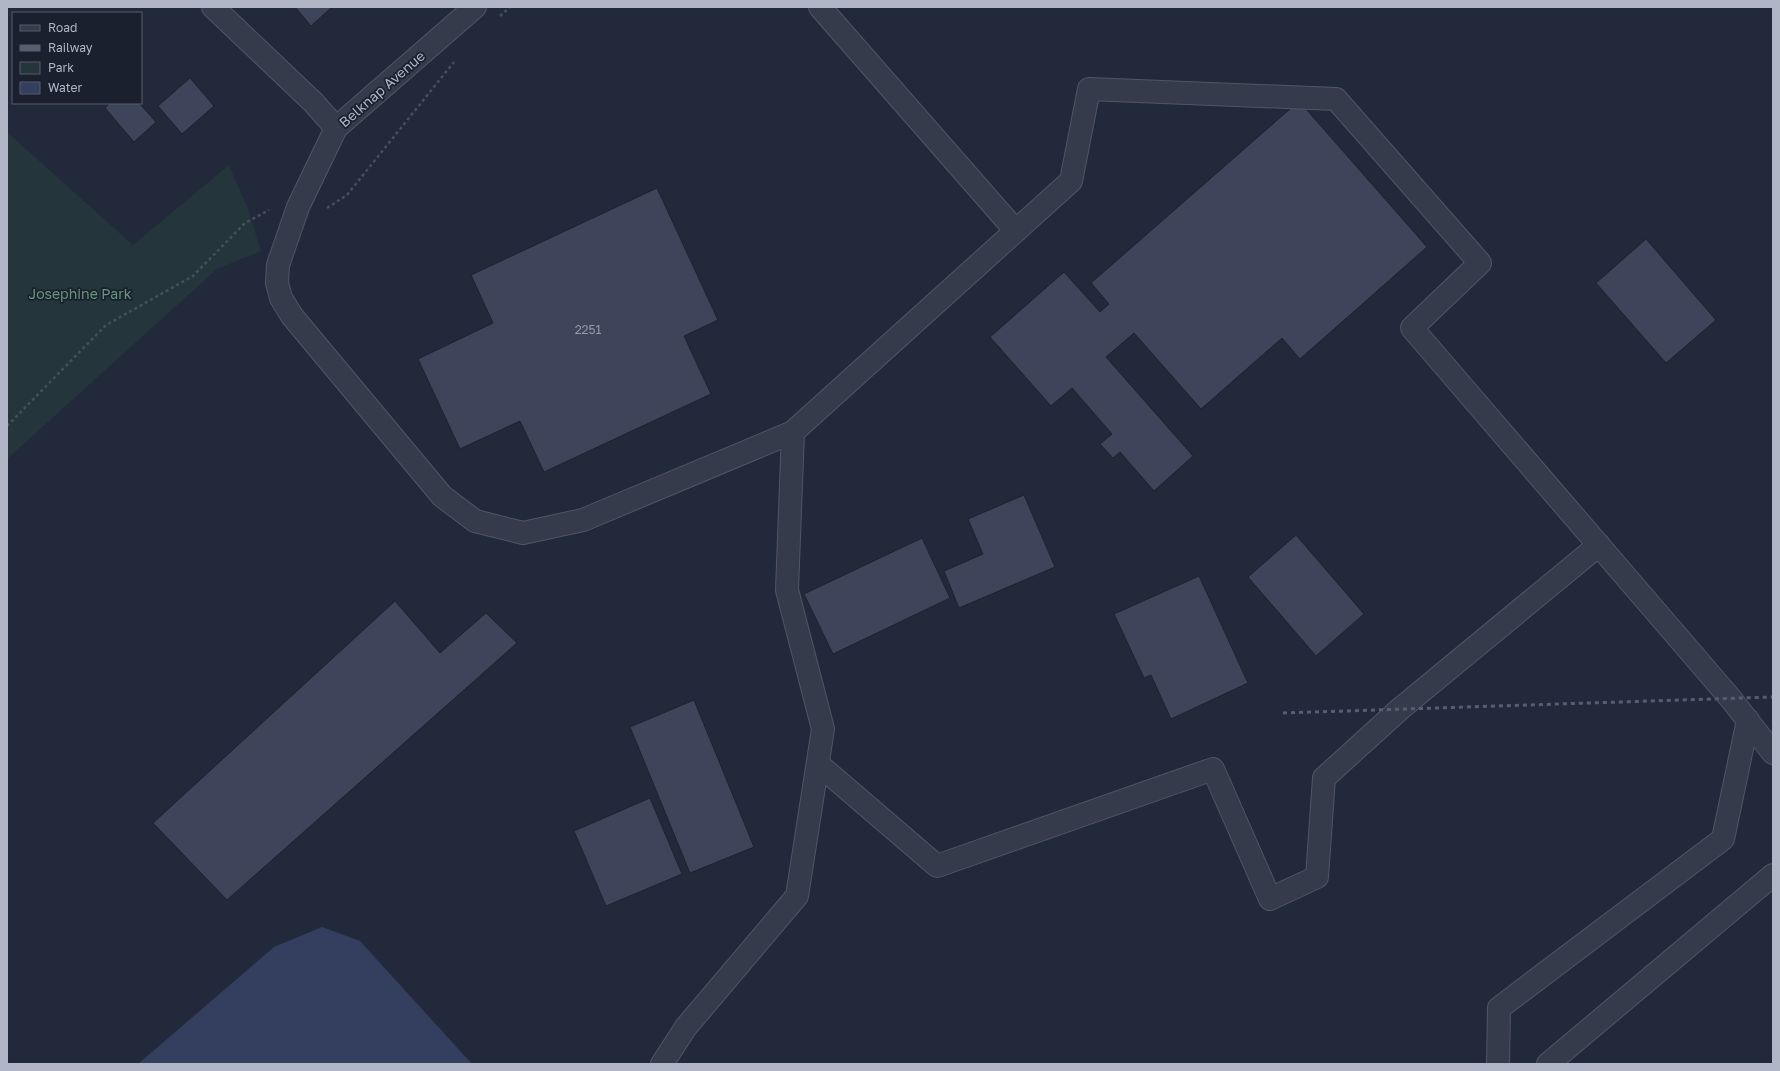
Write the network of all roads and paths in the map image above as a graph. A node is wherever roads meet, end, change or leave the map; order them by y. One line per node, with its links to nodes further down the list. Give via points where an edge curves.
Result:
1 (213, 7): 4 (street, via 313,102)
2 (475, 7): 4 (street, Belknap Avenue)
3 (820, 7): 5 (street)
4 (336, 128): 6 (street, Belknap Avenue, via 298,207 278,265 277,283 281,298 292,316 442,496 475,521 523,533 583,520)
5 (1016, 231): 6 (street, Belknap Avenue); 7 (street, Belknap Avenue, via 1072,181 1089,89 1336,99 1480,263 1412,328)
6 (793, 432): 10 (street, via 787,590 823,728)
7 (1599, 545): 8 (street); 10 (street, via 1400,709 1324,778 1316,877 1270,899 1213,769 937,866)
8 (1748, 720): 9 (street); 13 (street, via 1723,839 1499,1008)
9 (1773, 753)
10 (818, 764): 12 (street, via 798,896 686,1027)
11 (1773, 875): 14 (street)
12 (662, 1064)
13 (1498, 1064)
14 (1548, 1064)

